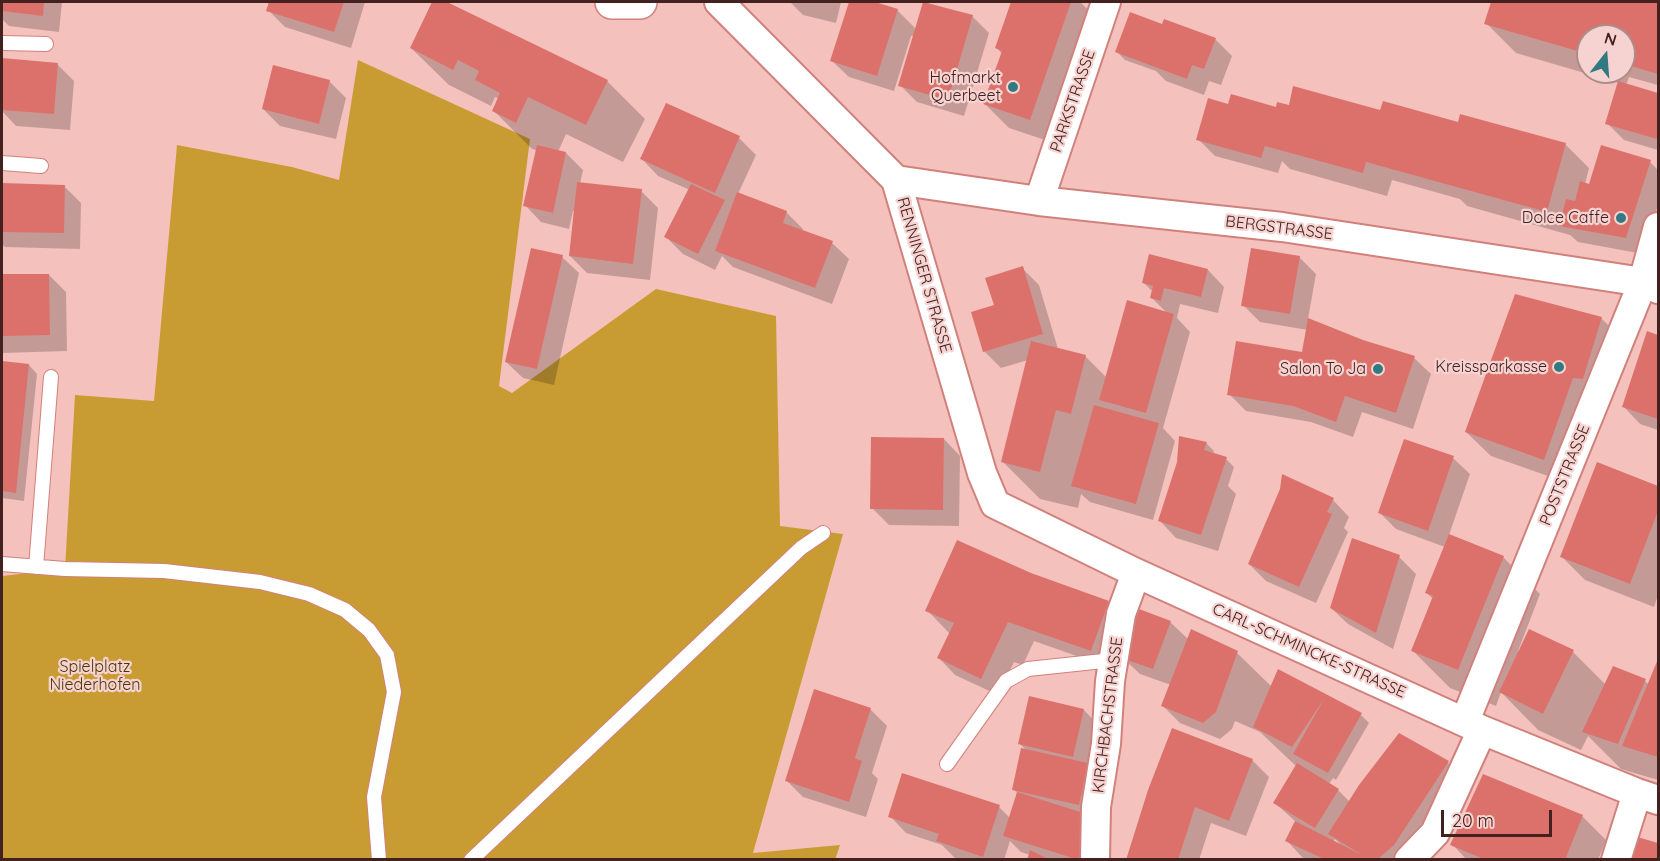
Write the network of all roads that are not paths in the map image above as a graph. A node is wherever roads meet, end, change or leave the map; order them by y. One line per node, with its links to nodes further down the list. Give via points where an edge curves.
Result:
1 (612, 2): 2 (street)
2 (640, 2)
3 (719, 2): 9 (street, RENNINGER STRASSE)
4 (1106, 2): 10 (street, PARKSTRASSE)
5 (2, 43): 6 (lane)
6 (46, 45)
7 (2, 163): 8 (lane)
8 (41, 166)
9 (896, 180): 10 (street, BERGSTRASSE); 14 (street, RENNINGER STRASSE)
10 (1039, 201): 12 (street, BERGSTRASSE, via 1281,227)
11 (1659, 227): 12 (street, POSTSTRASSE)
12 (1651, 285): 20 (street, POSTSTRASSE)
13 (51, 376): 17 (lane)
14 (982, 473): 18 (street, CARL-SCHMINCKE-STRASSE, via 995,504)
15 (823, 533): 24 (lane, via 801,548)
16 (2, 564): 17 (lane)
17 (36, 567): 23 (lane, via 164,571 260,582 309,594 345,610 369,630 387,655 394,692 374,797)
18 (1136, 573): 19 (street, KIRCHBACHSTRASSE, via 1121,614); 20 (street, CARL-SCHMINCKE-STRASSE)
19 (1113, 660): 21 (lane, via 1028,669 1006,681); 25 (street, KIRCHBACHSTRASSE, via 1096,807)
20 (1474, 726): 22 (street, CARL-SCHMINCKE-STRASSE); 26 (street, POSTSTRASSE, via 1435,833)
21 (947, 764)
22 (1648, 796): 27 (street)
23 (379, 860)
24 (471, 860)
25 (1095, 860)
26 (1409, 860)
27 (1616, 860)

